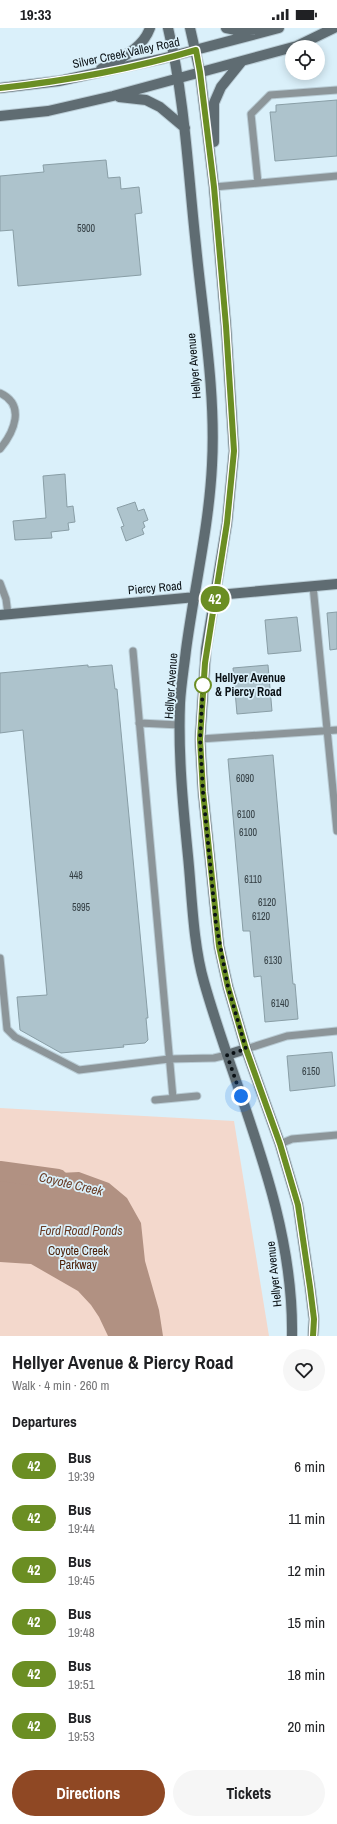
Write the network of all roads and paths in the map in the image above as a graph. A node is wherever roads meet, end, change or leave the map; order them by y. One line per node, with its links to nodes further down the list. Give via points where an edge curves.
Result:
1 (150, 28): 11 (main road, via 147,36 135,50)
2 (168, 28): 8 (main road, Hellyer Avenue)
3 (190, 28): 7 (main road)
4 (226, 28): 5 (main road)
5 (278, 28): 7 (main road, Silver Creek Valley Road)
6 (334, 28): 9 (main road, via 297,46)
7 (196, 50): 8 (main road, Silver Creek Valley Road); 10 (main road)
8 (175, 56): 11 (main road, Silver Creek Valley Road); 12 (main road, Hellyer Avenue)
9 (242, 61): 10 (main road); 20 (main road, via 221,87 214,103)
10 (200, 72): 12 (main road); 20 (main road)
11 (90, 75): 13 (main road, Silver Creek Valley Road)
12 (178, 79): 15 (main road); 17 (main road, Hellyer Avenue)
13 (0, 88)
14 (337, 90): 19 (lane, via 270,95 251,114)
15 (113, 96): 16 (main road, via 48,111); 17 (main road, via 146,100 160,107)
16 (0, 116)
17 (185, 128): 27 (main road, Hellyer Avenue, via 210,384 213,443 206,523)
18 (337, 176): 19 (lane)
19 (258, 183): 20 (lane)
20 (214, 187): 26 (main road, via 234,451)
21 (0, 393): 22 (lane, via 8,397 14,406 15,425)
22 (0, 449)
23 (0, 583): 28 (lane, via 6,599)
24 (337, 584): 25 (main road, Piercy Road)
25 (313, 586): 26 (main road, Piercy Road); 32 (lane)
26 (216, 595): 27 (main road, Piercy Road); 34 (main road, via 206,649)
27 (193, 597): 28 (main road, Piercy Road); 31 (main road, Hellyer Avenue, via 182,684)
28 (4, 614)
29 (133, 651): 30 (lane)
30 (139, 723): 31 (lane); 40 (lane)
31 (180, 725): 39 (main road, Hellyer Avenue, via 182,790 195,927 203,978)
32 (328, 730): 33 (lane); 34 (lane); 35 (lane)
33 (337, 730)
34 (200, 739): 38 (main road, via 219,946)
35 (337, 831)
36 (0, 958): 40 (lane, via 7,1029 16,1037 79,1070)
37 (337, 1031): 38 (lane, via 287,1036)
38 (246, 1049): 39 (main road); 45 (main road)
39 (227, 1055): 40 (lane, via 214,1058); 46 (main road, Hellyer Avenue, via 265,1164 283,1236)
40 (169, 1059): 42 (lane)
41 (197, 1096): 42 (lane)
42 (173, 1098): 43 (lane)
43 (155, 1100)
44 (337, 1135): 45 (lane, via 292,1139)
45 (280, 1144): 47 (main road, via 298,1205 314,1319)
46 (292, 1336)
47 (313, 1336)

